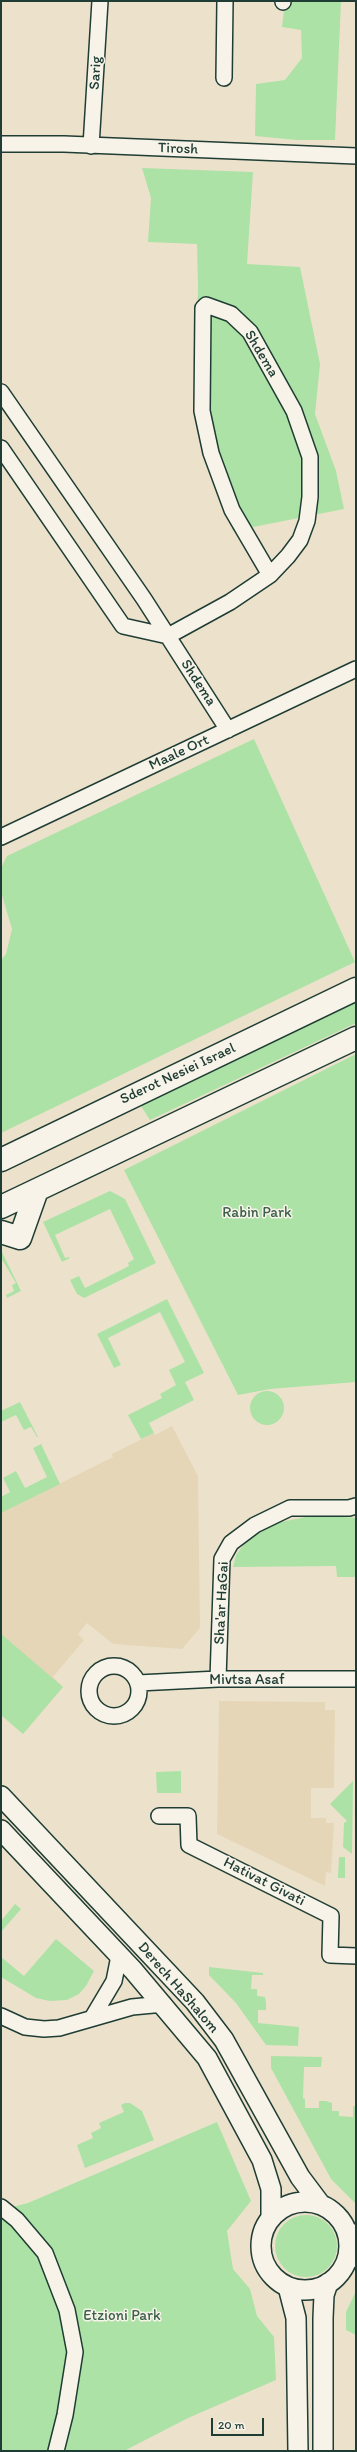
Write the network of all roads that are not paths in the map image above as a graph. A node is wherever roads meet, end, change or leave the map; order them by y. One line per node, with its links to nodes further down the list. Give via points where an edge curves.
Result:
1 (100, 1): 5 (street, Sarig)
2 (225, 1): 3 (street)
3 (224, 78)
4 (1, 144): 5 (street, Tirosh)
5 (91, 146): 6 (street, Tirosh)
6 (356, 156)
7 (1, 392): 10 (street, Shdema)
8 (1, 448): 10 (street, via 123,626)
9 (270, 575): 9 (street, Shdema, via 300,540 307,521 310,457 294,411 250,332 231,314 206,305 203,308 202,411 211,453 232,510); 10 (street, Shdema, via 230,602)
10 (168, 636): 12 (street, Shdema)
11 (356, 669): 12 (street, Maale Ort)
12 (228, 730): 13 (street, Maale Ort)
13 (1, 837)
14 (356, 989): 16 (main road, Sderot Nesiei Israel)
15 (356, 1038): 17 (main road)
16 (1, 1160)
17 (37, 1190): 18 (main road); 19 (main road, via 20,1238)
18 (1, 1207)
19 (1, 1232)
20 (356, 1506): 21 (street, Sha'ar HaGai, via 290,1508 242,1533 231,1544 222,1559)
21 (218, 1679): 22 (street, Mivtsa Asaf); 23 (street, Mivtsa Asaf)
22 (356, 1679)
23 (138, 1683)
24 (1, 1796): 32 (street, Derech HaShalom, via 194,2002 224,2040 300,2176)
25 (159, 1816): 28 (street, Hativat Givati, via 188,1816 190,1845 331,1916 330,1955)
26 (1, 1830): 27 (street, Derech HaShalom)
27 (119, 1956): 29 (street, Derech HaShalom); 31 (street, via 114,1982)
28 (356, 1956)
29 (164, 2004): 31 (street, via 132,2007); 34 (street, Derech HaShalom, via 207,2058 262,2160 271,2189)
30 (1, 2016): 31 (street, via 25,2027 44,2029 59,2028)
31 (92, 2018)
32 (321, 2205): 34 (street, via 308,2202 294,2204); 35 (street, via 333,2212)
33 (1, 2207): 39 (street, via 17,2220 45,2253 67,2310 75,2352 65,2415)
34 (271, 2218): 38 (street, via 263,2236 262,2257 277,2280)
35 (351, 2231): 36 (street)
36 (351, 2260): 37 (street)
37 (328, 2284): 38 (street, via 315,2289 301,2290); 41 (street, via 324,2295 323,2318)
38 (288, 2287): 40 (street, via 296,2318)
39 (56, 2451)
40 (298, 2451)
41 (323, 2451)

